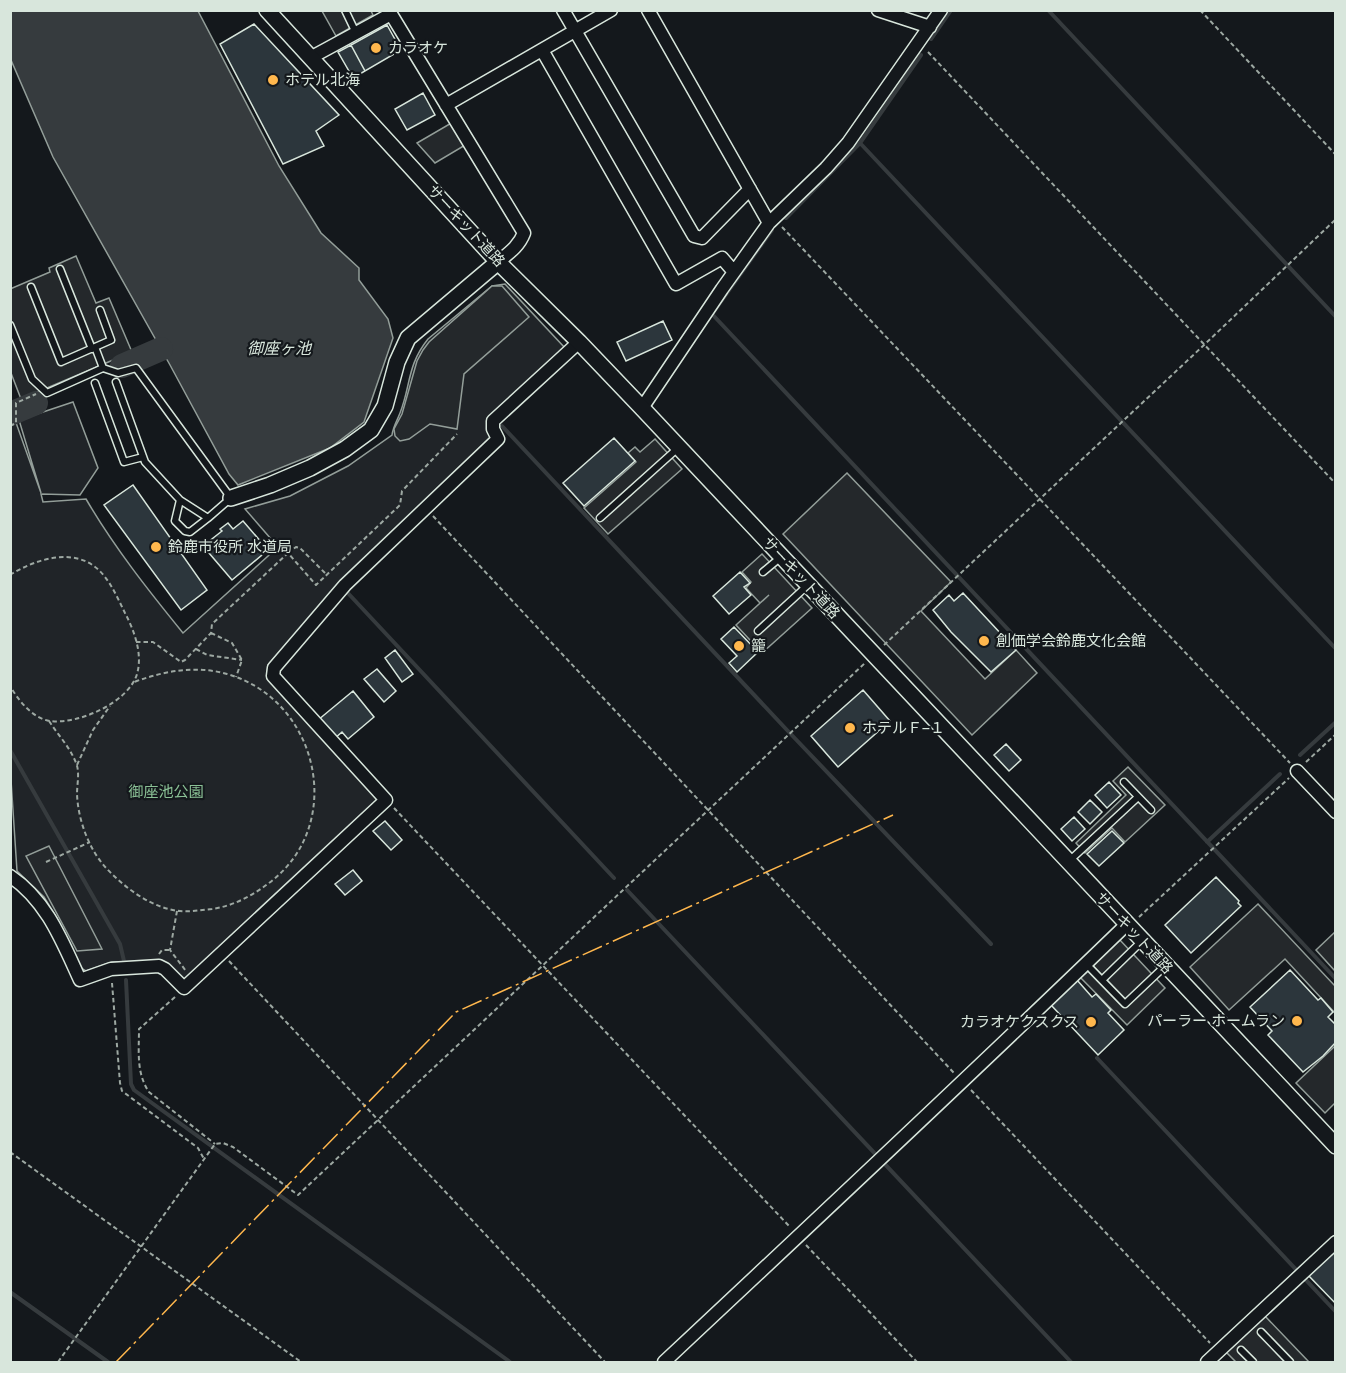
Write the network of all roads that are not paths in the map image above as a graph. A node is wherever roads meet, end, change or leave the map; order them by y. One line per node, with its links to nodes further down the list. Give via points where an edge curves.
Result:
1 (267, 10): 12 (street, サーキット道路)
2 (345, 10): 10 (lane)
3 (563, 10): 9 (street)
4 (611, 10): 9 (street)
5 (648, 10): 14 (street)
6 (878, 10): 8 (street)
7 (941, 10): 8 (street)
8 (930, 27): 15 (street, via 848,143)
9 (576, 31): 11 (street); 14 (street, via 694,236 702,238)
10 (356, 33): 12 (street); 13 (street, via 391,14)
11 (542, 50): 13 (street); 18 (street, via 676,284 722,258)
12 (310, 58): 16 (street, サーキット道路)
13 (447, 105): 16 (street, via 524,233 514,250)
14 (750, 189): 15 (street)
15 (772, 221): 18 (street)
16 (498, 262): 22 (street, サーキット道路); 30 (street, via 408,338 385,406 371,430 310,468)
17 (60, 269): 23 (lane)
18 (734, 272): 27 (street)
19 (31, 287): 23 (lane, via 61,362)
20 (100, 310): 23 (lane, via 111,340)
21 (10, 325): 24 (lane, via 32,379 47,393)
22 (579, 342): 27 (street, サーキット道路); 44 (street, via 493,421 498,439 345,585 274,668 273,676 386,800 184,988 159,966 111,969 80,980 39,902)
23 (93, 348): 24 (lane)
24 (103, 368): 30 (lane, via 118,373 136,368)
25 (116, 382): 29 (lane)
26 (95, 383): 29 (lane, via 124,462)
27 (642, 408): 28 (street, サーキット道路)
28 (679, 447): 33 (lane); 34 (street, サーキット道路)
29 (143, 457): 31 (lane)
30 (231, 498): 32 (lane)
31 (180, 500): 32 (lane); 32 (lane, via 175,520 184,531 190,532)
32 (208, 518)
33 (600, 518)
34 (781, 556): 35 (lane); 36 (street, サーキット道路)
35 (763, 572)
36 (808, 585): 37 (lane); 43 (street, サーキット道路)
37 (758, 631)
38 (1297, 771): 42 (street)
39 (1124, 782): 40 (lane)
40 (1138, 797): 41 (lane); 43 (lane)
41 (1151, 810)
42 (1335, 812)
43 (1068, 862): 45 (street, サーキット道路)
44 (10, 876)
45 (1126, 925): 46 (street, サーキット道路); 55 (street)
46 (1142, 941): 47 (street, サーキット道路); 49 (lane)
47 (1165, 965): 49 (lane, via 1125,1004); 50 (street, サーキット道路)
48 (1091, 969): 49 (lane)
49 (1102, 980)
50 (1335, 1146)
51 (1335, 1242): 54 (street)
52 (1261, 1332): 59 (lane)
53 (1241, 1350): 58 (lane)
54 (1218, 1352): 56 (street); 57 (street)
55 (664, 1362)
56 (1207, 1362)
57 (1228, 1362)
58 (1254, 1362)
59 (1290, 1362)

